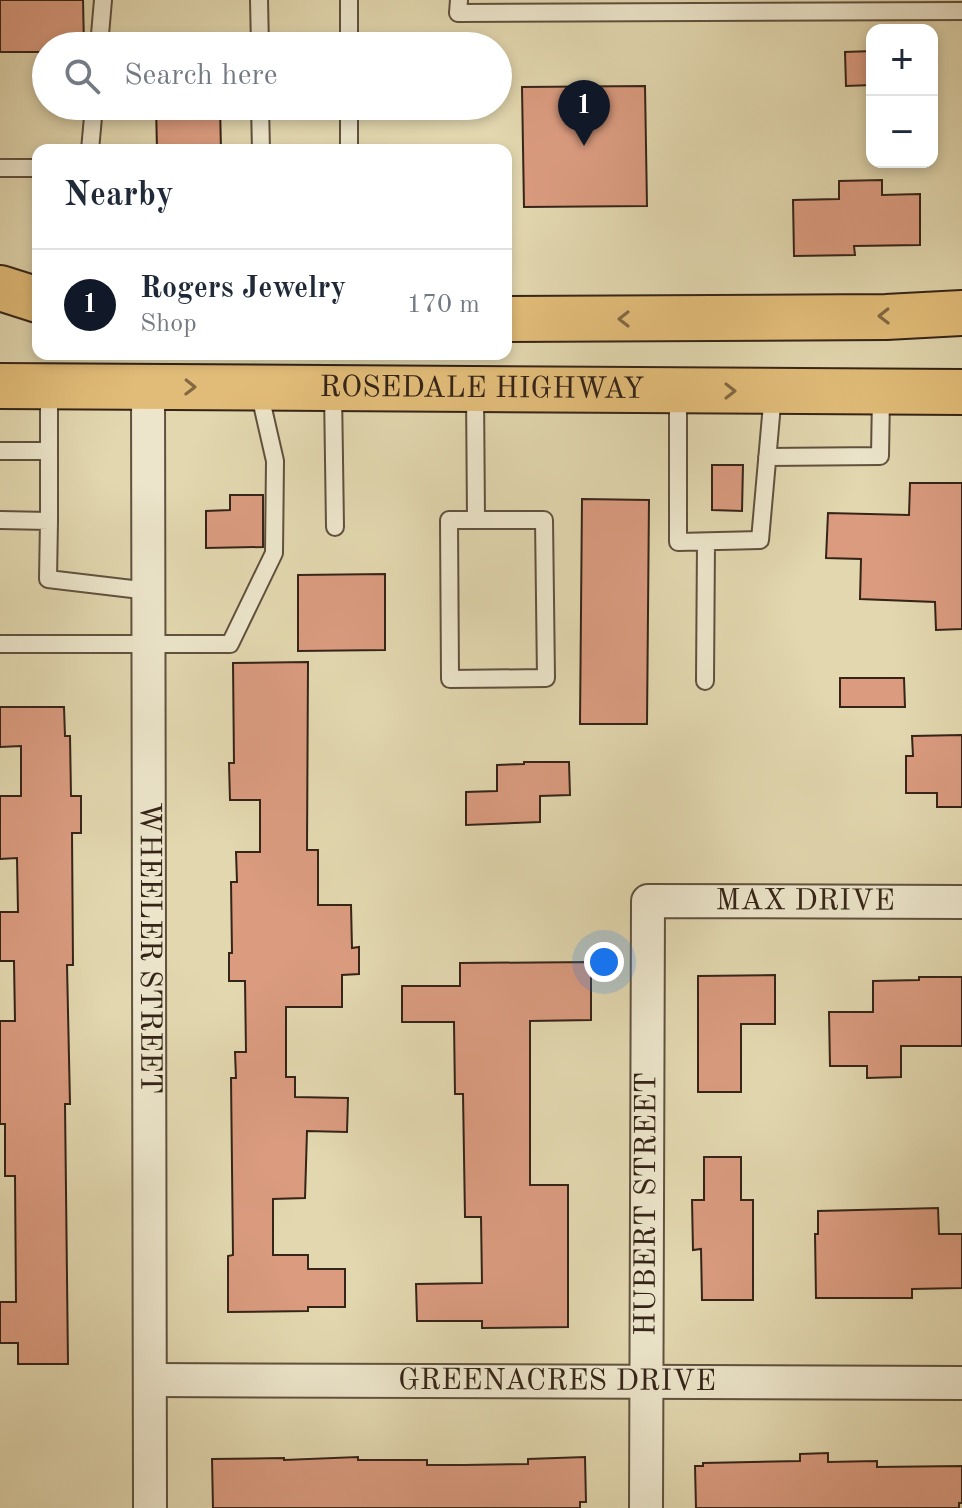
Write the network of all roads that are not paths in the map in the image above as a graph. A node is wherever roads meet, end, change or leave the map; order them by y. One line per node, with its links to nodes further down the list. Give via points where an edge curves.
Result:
1 (103, 0): 7 (lane)
2 (259, 0): 8 (lane)
3 (349, 0): 9 (lane)
4 (459, 0): 5 (lane, via 458,13)
5 (703, 6): 6 (lane)
6 (962, 11)
7 (100, 32)
8 (260, 32)
9 (349, 32)
10 (93, 120): 13 (lane)
11 (260, 120): 14 (lane)
12 (349, 120): 15 (lane)
13 (91, 144)
14 (261, 144)
15 (349, 144)
16 (0, 168): 17 (lane)
17 (32, 168)
18 (0, 288): 19 (main road)
19 (32, 298)
20 (962, 313): 23 (main road, one-way to 23)
21 (0, 315): 22 (main road)
22 (32, 315)
23 (512, 319)
24 (0, 386): 25 (main road, ROSEDALE HIGHWAY)
25 (49, 386): 26 (main road, ROSEDALE HIGHWAY); 35 (lane)
26 (148, 386): 27 (main road, ROSEDALE HIGHWAY, one-way to 27); 42 (street, WHEELER STREET)
27 (259, 389): 28 (main road, ROSEDALE HIGHWAY); 44 (lane, via 275,461 274,553 230,644)
28 (333, 389): 29 (main road, ROSEDALE HIGHWAY); 40 (lane)
29 (475, 390): 30 (main road, ROSEDALE HIGHWAY); 38 (lane)
30 (678, 391): 31 (main road, ROSEDALE HIGHWAY, one-way to 31); 41 (lane, via 678,542)
31 (773, 391): 32 (main road, ROSEDALE HIGHWAY); 36 (lane)
32 (881, 391): 33 (main road, ROSEDALE HIGHWAY); 36 (lane, via 880,456)
33 (962, 392)
34 (0, 451): 35 (lane)
35 (49, 451): 39 (lane)
36 (767, 457): 41 (lane, via 760,540)
37 (0, 520): 39 (lane)
38 (476, 520): 38 (lane, via 449,520 450,679 546,678 544,520)
39 (49, 521): 42 (lane, via 48,579)
40 (335, 527)
41 (706, 542): 45 (lane)
42 (149, 591): 44 (street, WHEELER STREET)
43 (0, 644): 44 (lane)
44 (149, 645): 48 (street, WHEELER STREET)
45 (705, 681)
46 (648, 901): 47 (street, MAX DRIVE); 49 (street, HUBERT STREET)
47 (962, 902)
48 (151, 1380): 49 (street, GREENACRES DRIVE); 51 (street, WHEELER STREET)
49 (646, 1382): 50 (street, GREENACRES DRIVE); 52 (street, HUBERT STREET)
50 (962, 1383)
51 (150, 1508)
52 (646, 1508)

